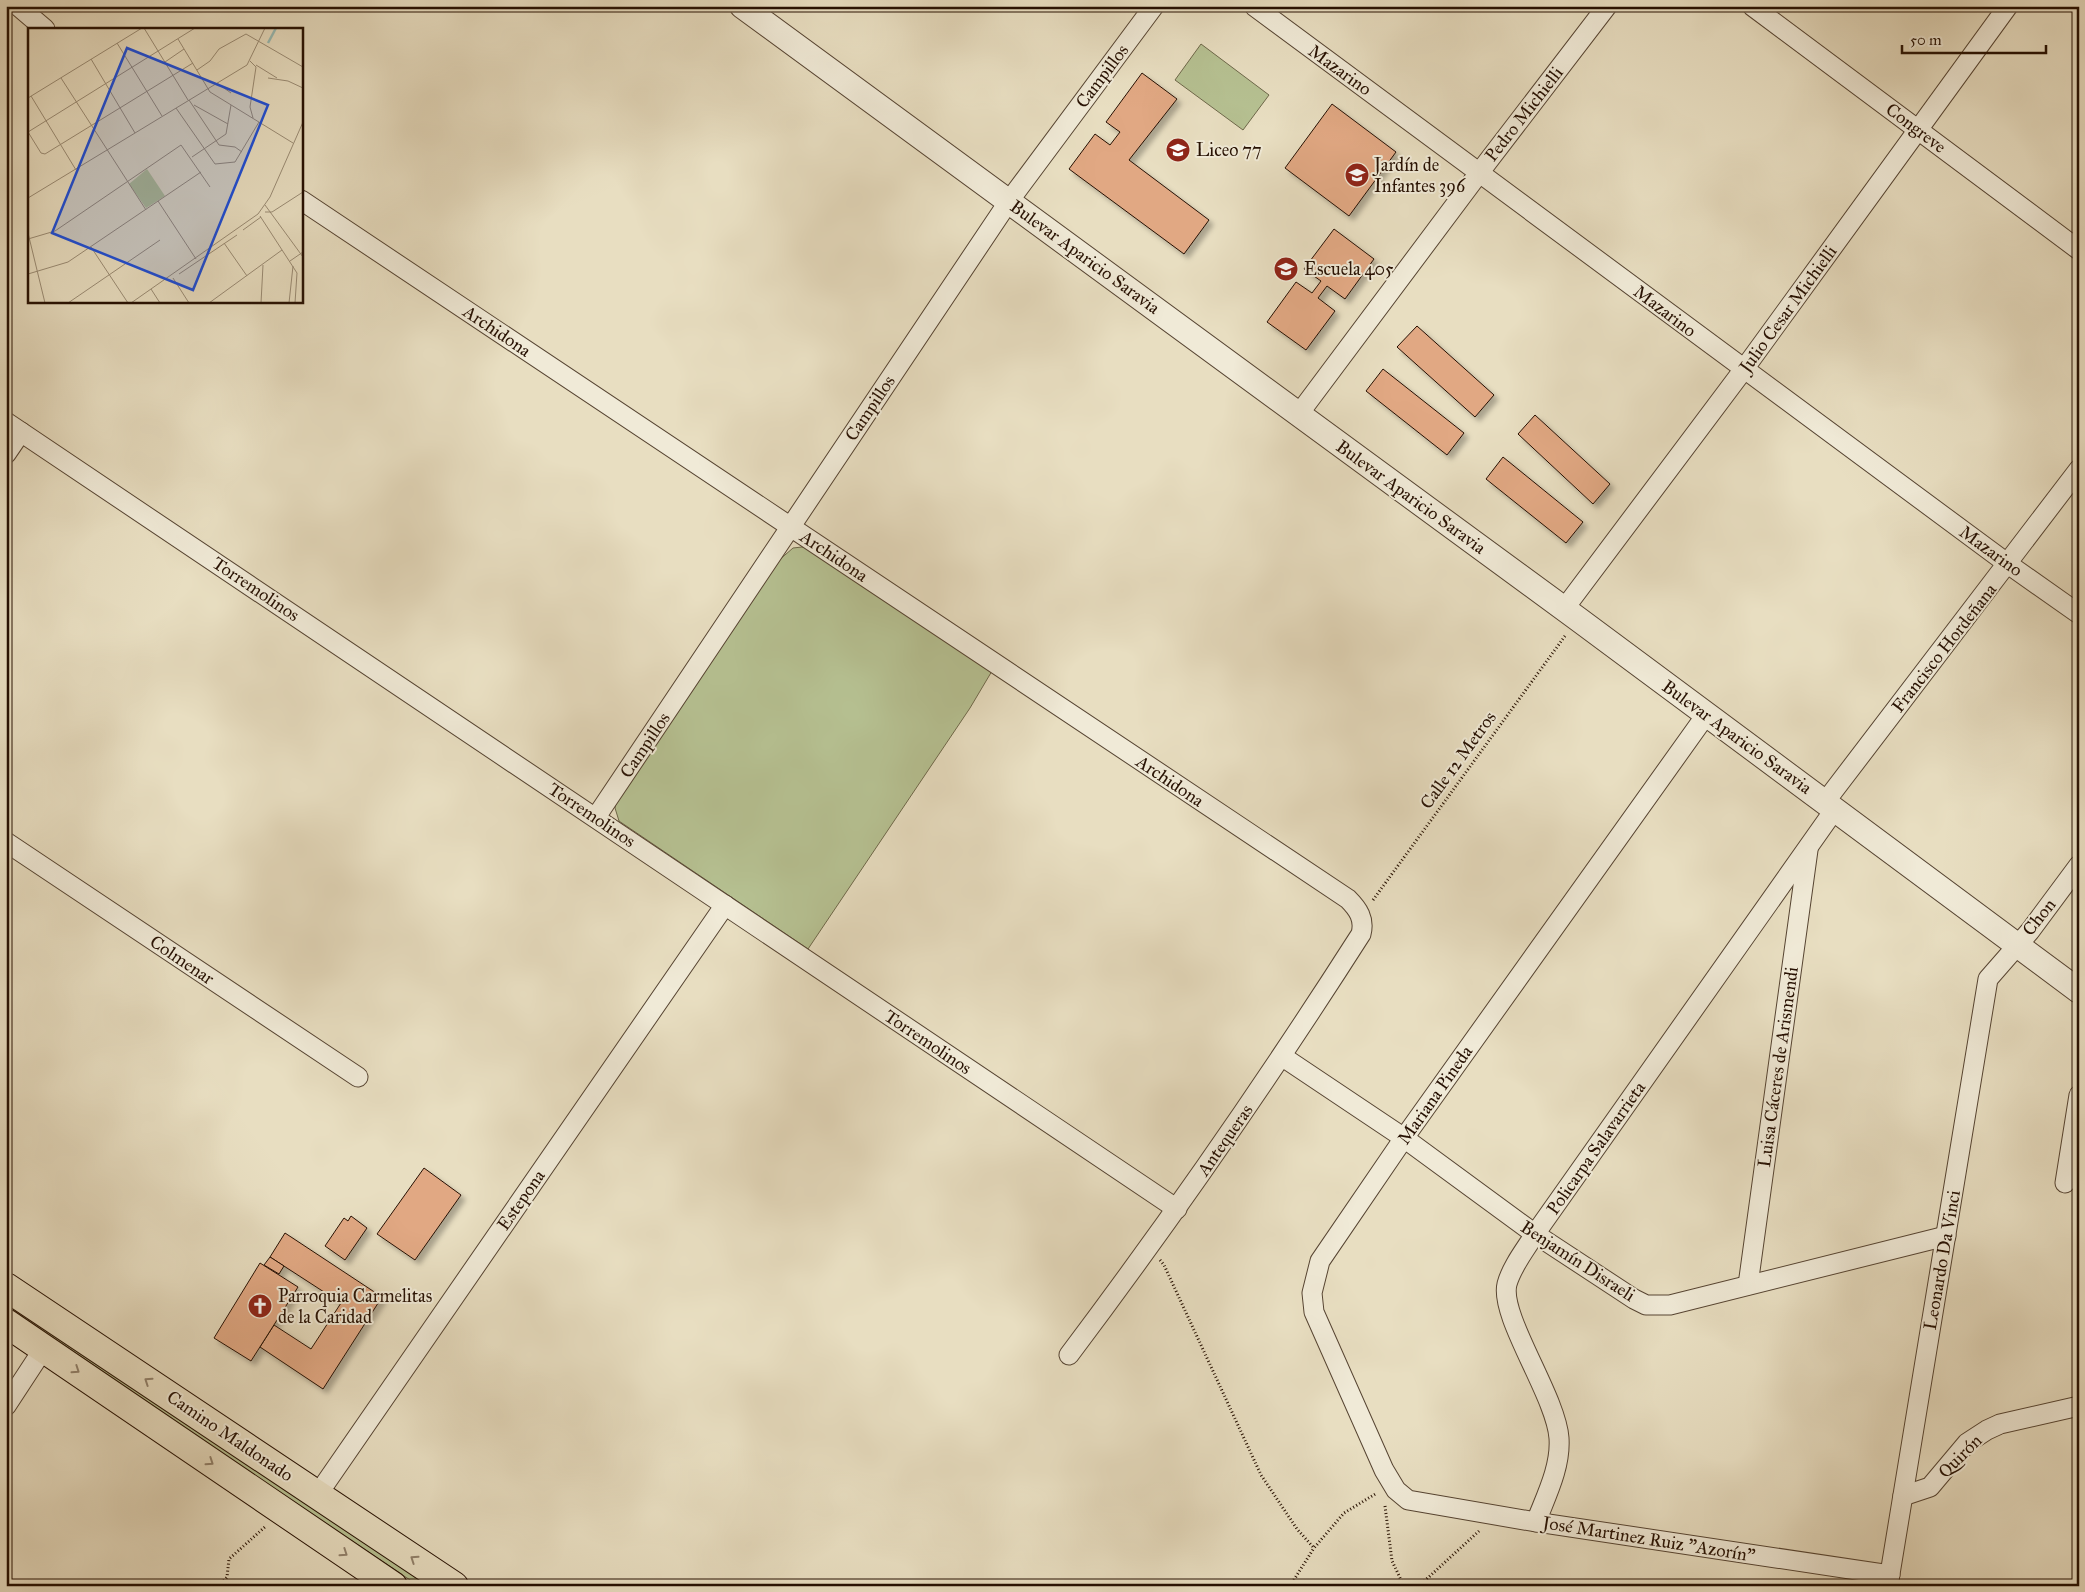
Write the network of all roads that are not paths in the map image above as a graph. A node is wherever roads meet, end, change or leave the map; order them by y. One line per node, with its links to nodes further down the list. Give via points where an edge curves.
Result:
1 (18, 6): 8 (street)
2 (742, 6): 12 (street, Bulevar Aparicio Saravia)
3 (1154, 6): 12 (street, Campillos)
4 (1254, 6): 10 (street, Mazarino)
5 (1607, 6): 10 (street, Pedro Michielli)
6 (1752, 6): 9 (street, Congreve)
7 (2008, 6): 9 (street, Julio Cesar Michielli)
8 (44, 28)
9 (1918, 130): 13 (street, Congreve); 14 (street, Julio Cesar Michielli)
10 (1479, 172): 14 (street, Mazarino); 15 (street, Pedro Michielli)
11 (302, 201): 19 (street, Archidona)
12 (1009, 201): 15 (street, Bulevar Aparicio Saravia); 19 (street, Campillos)
13 (2079, 250)
14 (1744, 369): 20 (street, Mazarino); 21 (street, Julio Cesar Michielli)
15 (1298, 414): 21 (street, Bulevar Aparicio Saravia)
16 (14, 427): 17 (street); 25 (street, Torremolinos)
17 (6, 454)
18 (2079, 469): 20 (street, Francisco Hordeñana)
19 (791, 527): 25 (street, Campillos); 30 (street, Archidona, via 1348,899)
20 (2008, 564): 22 (street, Mazarino); 24 (street, Francisco Hordeñana)
21 (1571, 614): 23 (street, Bulevar Aparicio Saravia)
22 (2079, 614)
23 (1706, 714): 24 (street, Bulevar Aparicio Saravia); 36 (street, Mariana Pineda)
24 (1830, 806): 27 (street, Policarpa Salavarrieta); 31 (street, Bulevar Aparicio Saravia)
25 (596, 817): 29 (street, Torremolinos)
26 (6, 842): 34 (street, Colmenar)
27 (1808, 848): 39 (street, Policarpa Salavarrieta); 41 (street, Luisa Cáceres de Arismendi)
28 (2079, 865): 31 (street, Chon)
29 (725, 905): 38 (street, Torremolinos); 48 (street, Estepona)
30 (1361, 916): 33 (street, Antequeras, via 1361,934)
31 (2017, 944): 32 (street, Bulevar Aparicio Saravia); 40 (street, Leonardo Da Vinci, via 1988,978)
32 (2079, 991)
33 (1283, 1057): 36 (street, Benjamín Disraeli); 38 (street, Antequeras)
34 (358, 1077)
35 (2079, 1095): 37 (street)
36 (1404, 1138): 39 (street, Benjamín Disraeli); 50 (street, Mariana Pineda, via 1320,1261 1312,1293 1314,1312 1391,1484 1401,1497)
37 (2065, 1183)
38 (1177, 1209): 45 (street, Antequeras)
39 (1535, 1234): 41 (street, Benjamín Disraeli, via 1646,1304 1670,1305); 51 (street, Policarpa Salavarrieta, via 1510,1275 1506,1295 1508,1307 1557,1424 1559,1440 1555,1471)
40 (1946, 1236): 41 (street, Benjamín Disraeli); 49 (street, Leonardo Da Vinci)
41 (1748, 1285)
42 (6, 1287): 48 (main road, Camino Maldonado, one-way to 42)
43 (6, 1324): 44 (main road, Camino Maldonado)
44 (44, 1348): 46 (street); 53 (main road, Camino Maldonado, one-way to 53)
45 (1069, 1354)
46 (6, 1406)
47 (2079, 1406): 49 (street, Quirón, via 2000,1424 1987,1430 1967,1443 1930,1487)
48 (318, 1494): 54 (main road, Camino Maldonado, one-way to 48)
49 (1903, 1496): 52 (street, Leonardo Da Vinci)
50 (1408, 1500): 51 (street, José Martinez Ruiz "Azorín")
51 (1536, 1522): 52 (street, José Martinez Ruiz "Azorín")
52 (1889, 1580)
53 (393, 1586)
54 (454, 1586)

